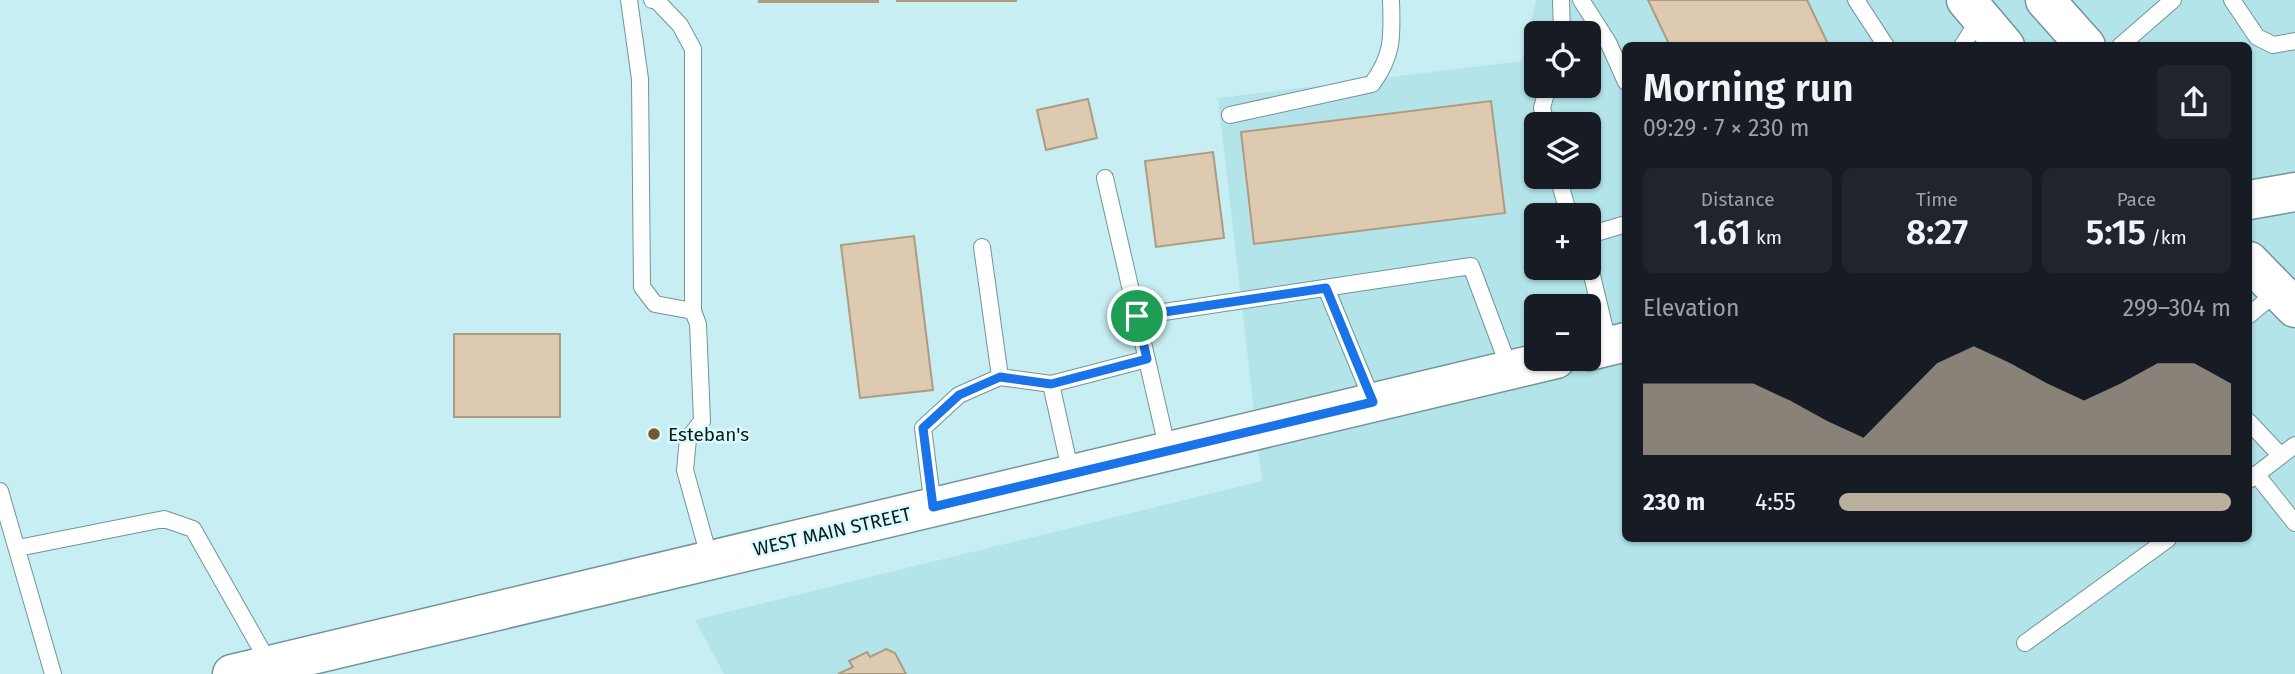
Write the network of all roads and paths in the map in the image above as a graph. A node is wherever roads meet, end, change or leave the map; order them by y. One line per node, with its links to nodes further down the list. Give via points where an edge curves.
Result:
1 (629, 0): 29 (lane, via 640,79 642,287 655,304)
2 (652, 0): 29 (lane, via 680,25 693,49)
3 (1391, 0): 18 (lane, via 1393,40 1387,64 1372,84)
4 (1561, 0): 10 (lane)
5 (1581, 0): 17 (lane)
6 (1856, 0): 13 (lane)
7 (2045, 0): 15 (main road)
8 (2173, 0): 16 (lane)
9 (2232, 0): 12 (lane, via 2257,37 2273,45)
10 (1562, 21)
11 (1970, 21): 14 (main road)
12 (2295, 41)
13 (1883, 42)
14 (2000, 42)
15 (2082, 42)
16 (2125, 42)
17 (1622, 73)
18 (1230, 115)
19 (1105, 178): 31 (lane)
20 (2295, 192): 21 (main road)
21 (2252, 199)
22 (1622, 225): 23 (lane)
23 (1601, 231)
24 (982, 247): 36 (lane)
25 (2252, 264): 28 (main road)
26 (1593, 280): 32 (lane)
27 (1326, 288): 31 (lane); 35 (lane, via 1471,266); 38 (lane)
28 (2287, 300): 30 (lane)
29 (693, 311): 50 (lane, via 698,324 702,421 688,439 685,470)
30 (2252, 314)
31 (1137, 316): 33 (lane)
32 (1608, 346)
33 (1147, 359): 37 (lane); 41 (lane)
34 (1524, 367): 35 (main road, WEST MAIN STREET)
35 (1510, 370): 38 (main road, WEST MAIN STREET)
36 (1000, 377): 37 (lane); 46 (lane, via 959,395 923,428)
37 (1051, 384): 43 (lane)
38 (1373, 402): 41 (main road, WEST MAIN STREET)
39 (2252, 425): 42 (lane)
40 (2295, 446): 42 (lane)
41 (1168, 451): 43 (main road, WEST MAIN STREET)
42 (2281, 456): 44 (lane)
43 (1071, 474): 46 (main road, WEST MAIN STREET)
44 (2253, 477): 47 (lane)
45 (0, 491): 49 (lane)
46 (933, 507): 50 (main road, WEST MAIN STREET)
47 (2295, 523)
48 (2164, 542): 51 (lane)
49 (18, 548): 52 (lane, via 164,519 193,529); 53 (lane)
50 (710, 560): 52 (main road, WEST MAIN STREET)
51 (2025, 643)
52 (270, 665): 54 (main road, WEST MAIN STREET)
53 (53, 674)
54 (232, 674)

